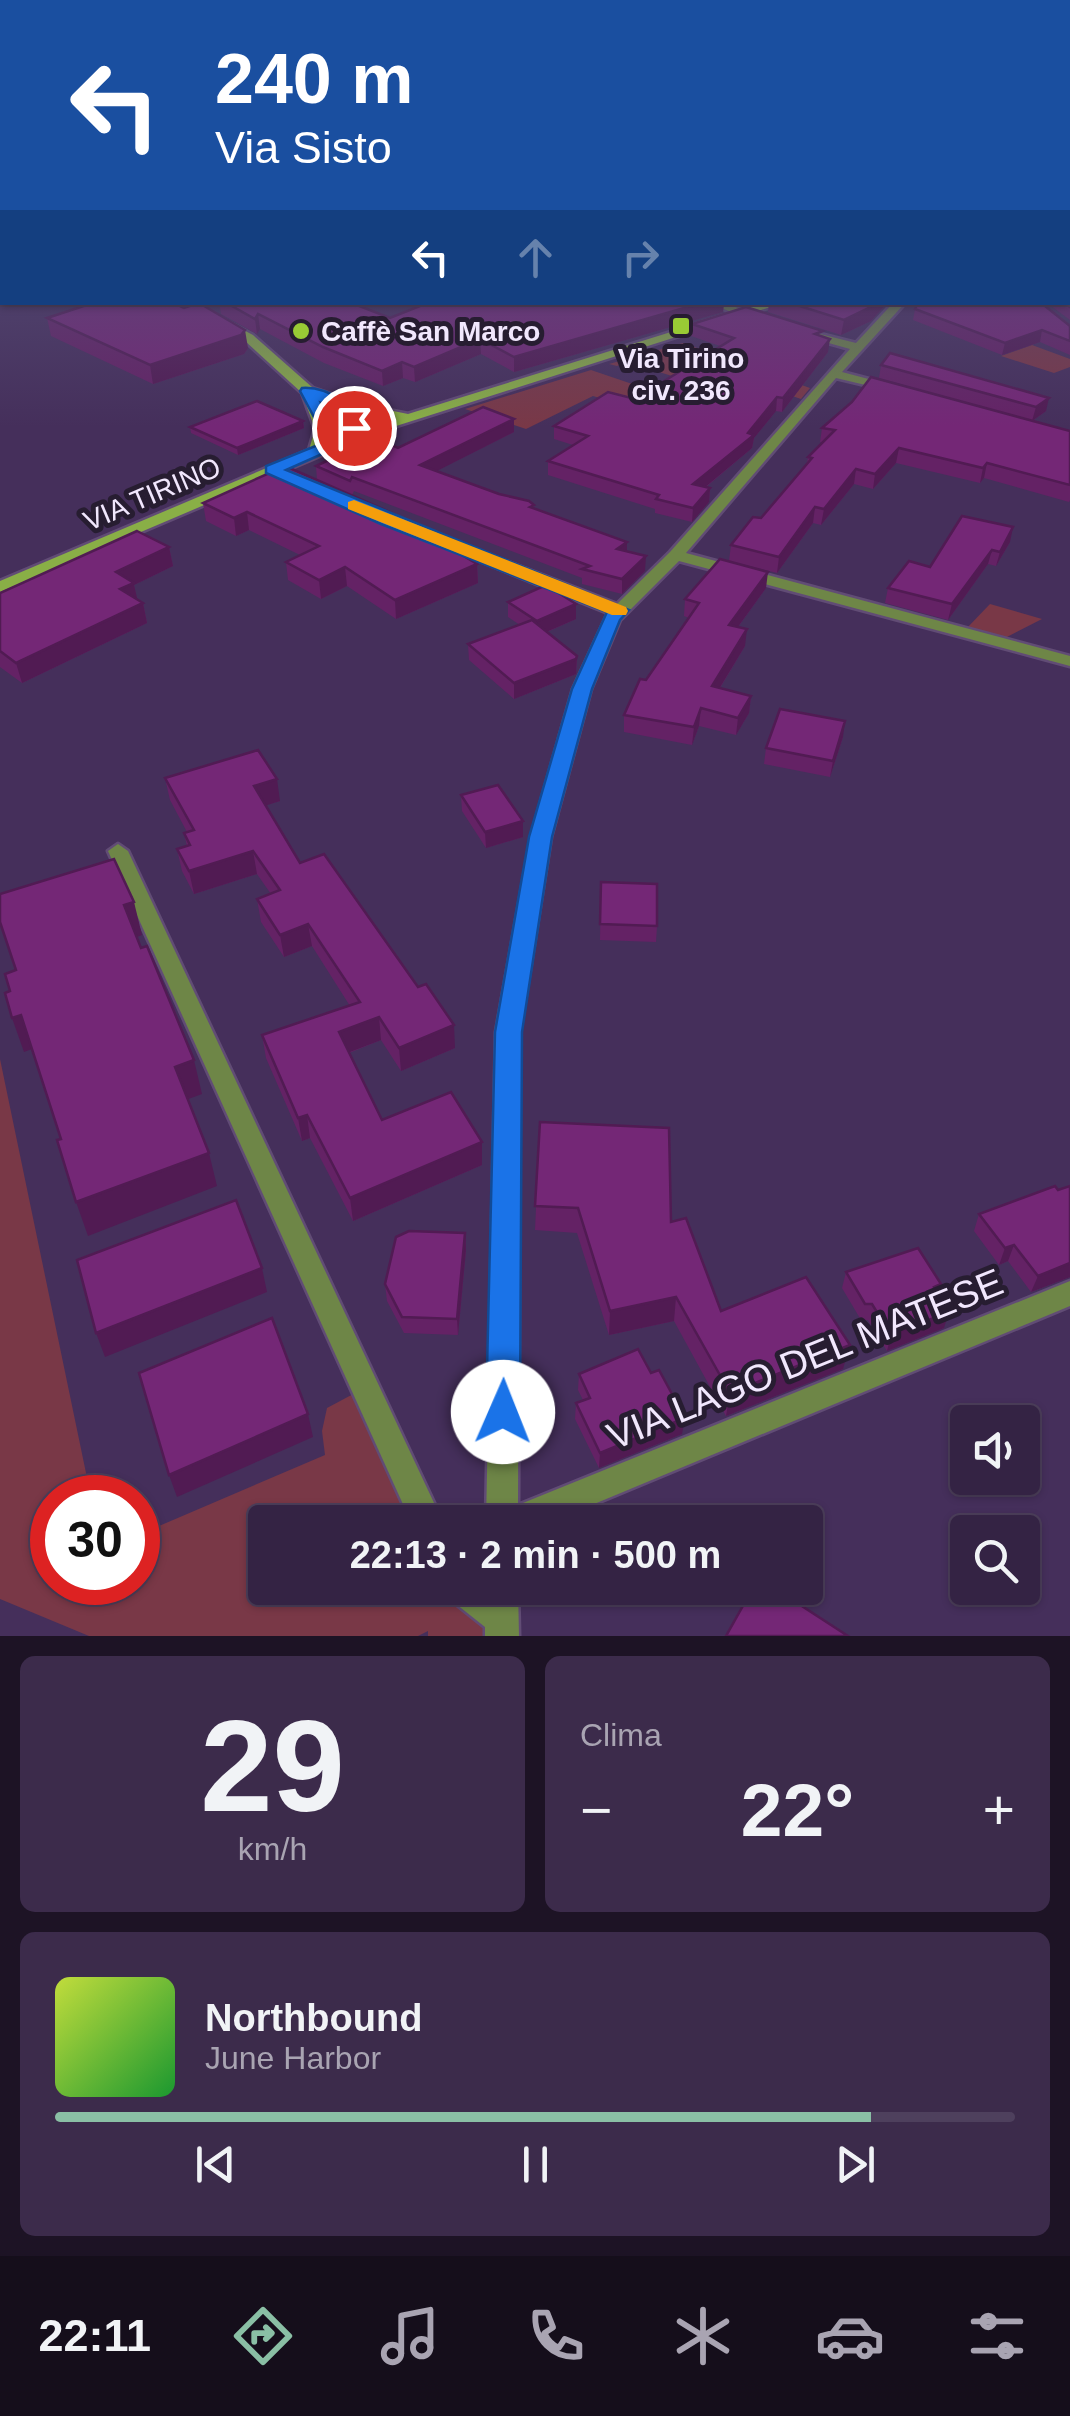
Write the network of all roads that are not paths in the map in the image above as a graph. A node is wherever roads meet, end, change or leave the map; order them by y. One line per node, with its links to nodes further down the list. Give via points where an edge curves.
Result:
1 (718, 305): 5 (street)
2 (772, 305): 5 (street, VIA TIRINO)
3 (897, 305): 8 (street)
4 (187, 306): 10 (street, via 249,338)
5 (744, 314): 6 (street); 13 (street, VIA TIRINO)
6 (767, 322)
7 (786, 327): 8 (street)
8 (860, 348): 9 (street)
9 (835, 374): 11 (street); 20 (street)
10 (308, 391): 12 (street); 14 (street)
11 (904, 392)
12 (341, 404): 13 (street); 15 (street)
13 (413, 414): 15 (street, VIA TIRINO)
14 (320, 416): 15 (street); 16 (street, via 322,439)
15 (366, 431): 16 (street, VIA TIRINO)
16 (315, 452): 17 (street, VIA TIRINO)
17 (272, 470): 18 (street); 21 (street, VIA TIRINO)
18 (300, 482)
19 (387, 520): 22 (street)
20 (676, 555): 22 (street); 23 (street)
21 (0, 587)
22 (620, 610): 27 (street, via 582,689 541,837 508,1032)
23 (1070, 661)
24 (118, 851): 26 (street)
25 (1070, 1293): 28 (street, VIA LAGO DEL MATESE)
26 (419, 1505)
27 (502, 1505)
28 (555, 1505)

